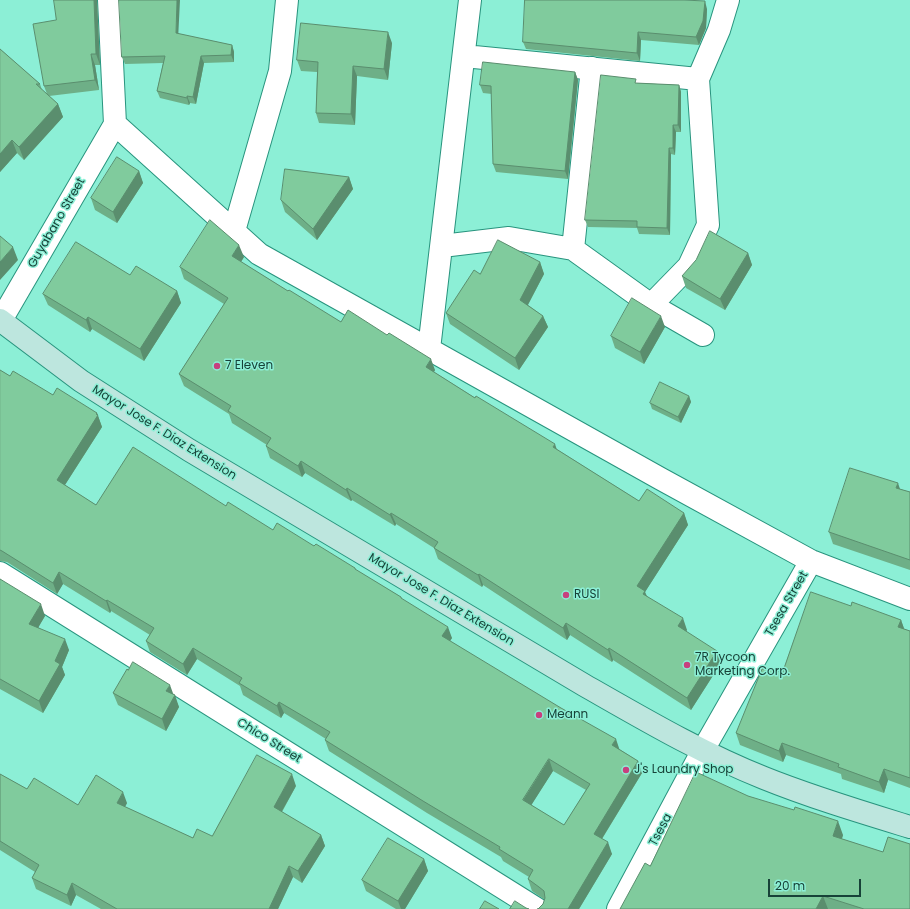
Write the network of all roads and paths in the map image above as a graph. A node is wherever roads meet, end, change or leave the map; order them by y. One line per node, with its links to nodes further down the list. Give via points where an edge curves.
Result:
1 (109, 0): 8 (street)
2 (287, 0): 9 (street, via 280,71)
3 (470, 0): 5 (street)
4 (728, 0): 7 (street, via 719,30)
5 (464, 56): 6 (street); 10 (street)
6 (592, 68): 7 (street); 11 (street)
7 (698, 79): 12 (street, via 708,226 689,266)
8 (114, 124): 9 (street); 13 (street, Guyabano Street)
9 (234, 231): 15 (street, via 259,254)
10 (442, 246): 11 (street, via 509,238); 15 (street)
11 (573, 249): 12 (street)
12 (651, 305): 14 (street)
13 (0, 321): 19 (street, Mayor Jose F. Diaz Extension, via 80,381 189,450 584,685)
14 (703, 335)
15 (429, 349): 16 (street)
16 (811, 561): 18 (street); 19 (street, Tsesa Street)
17 (0, 573): 21 (street, Chico Street)
18 (910, 598)
19 (703, 750): 20 (street, Mayor Jose F. Diaz Extension, via 763,778); 22 (street, Tsesa)
20 (910, 827)
21 (537, 909)
22 (618, 909)

